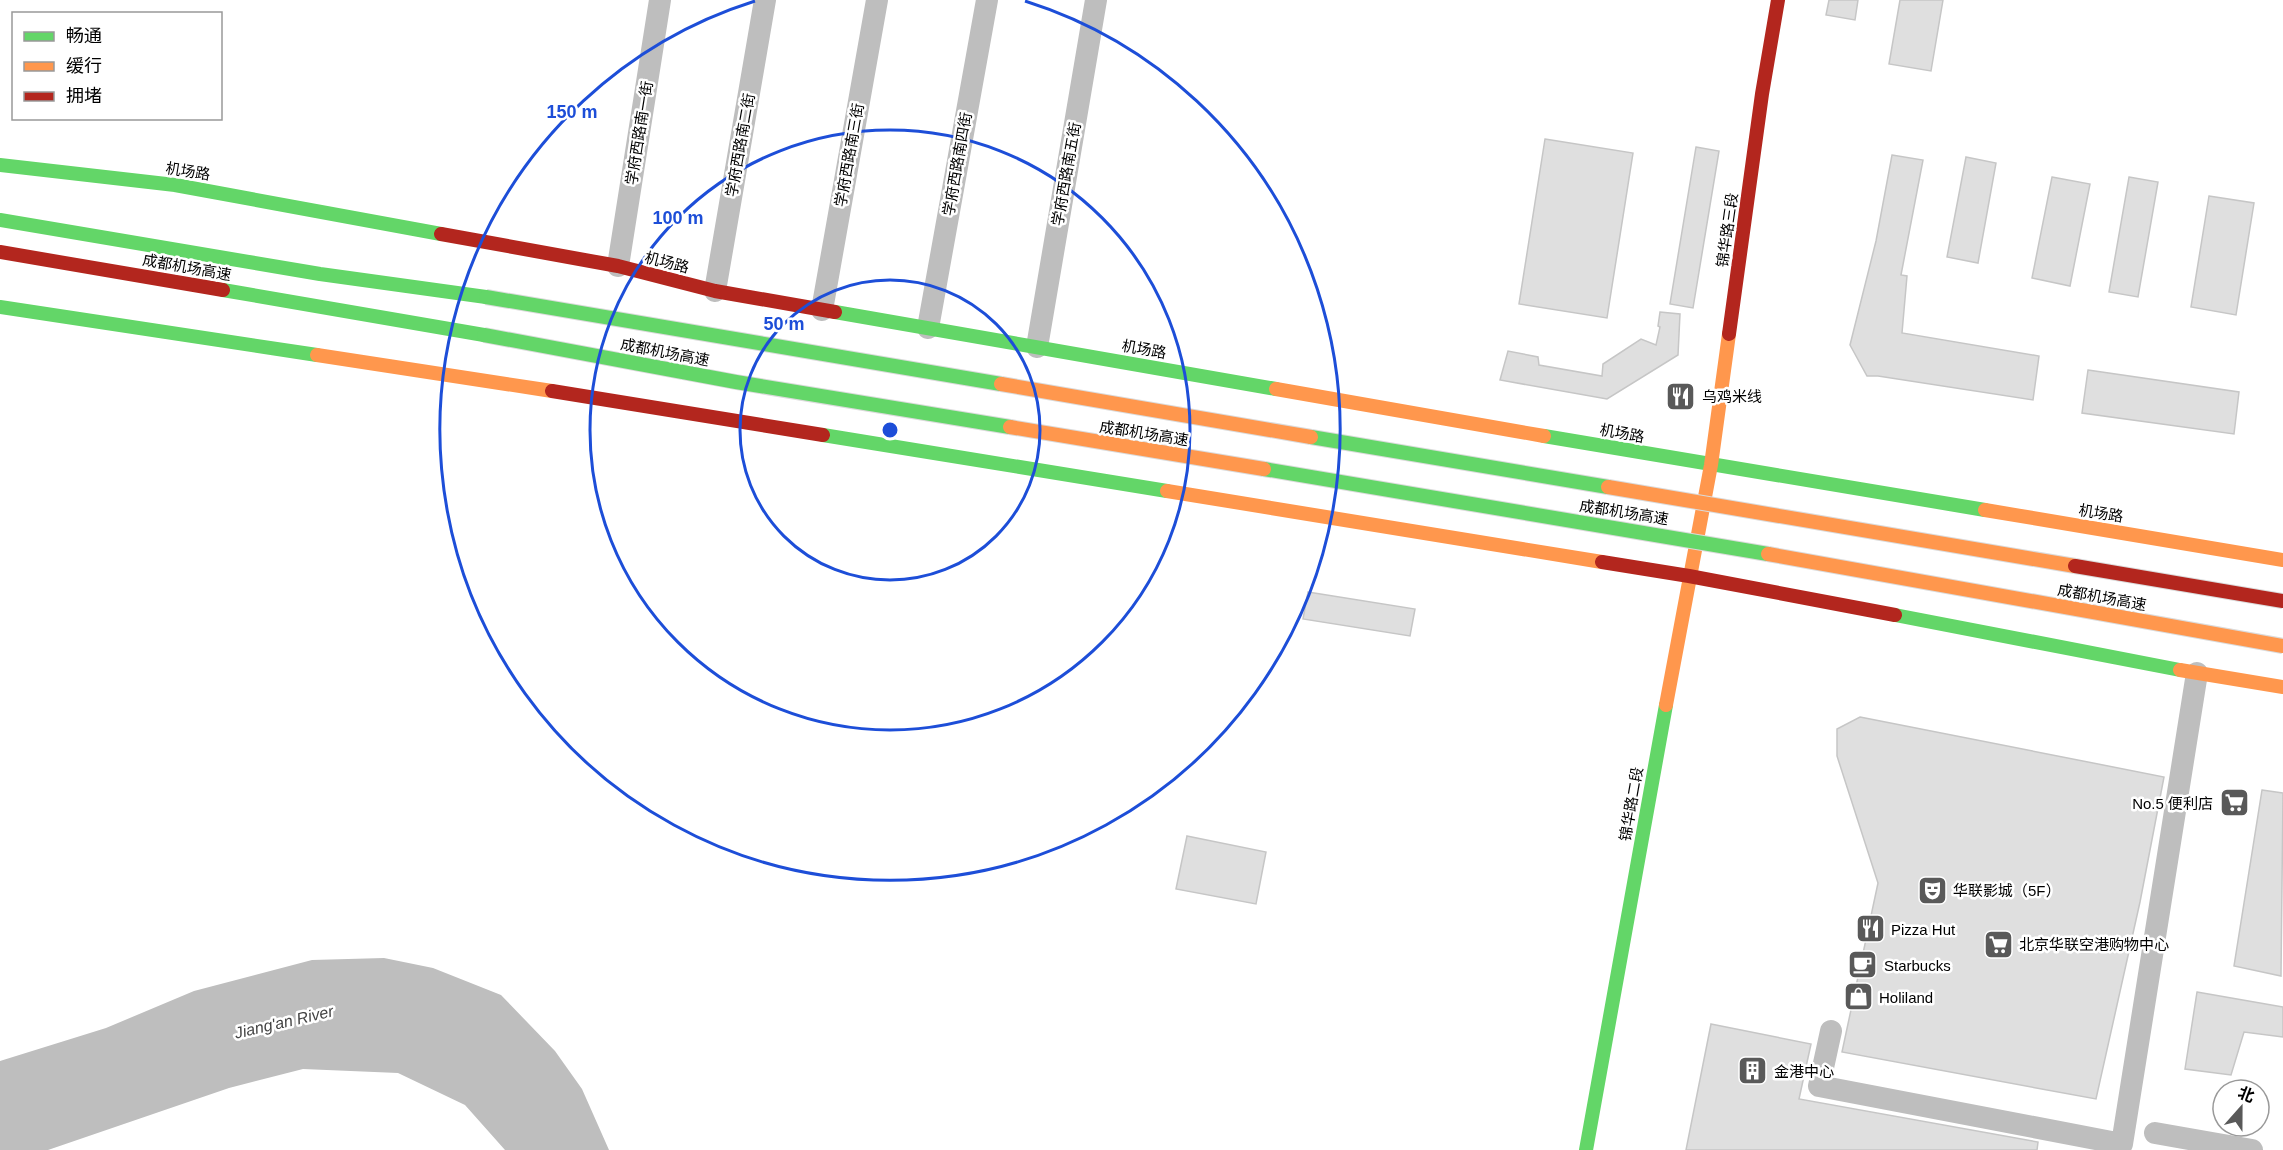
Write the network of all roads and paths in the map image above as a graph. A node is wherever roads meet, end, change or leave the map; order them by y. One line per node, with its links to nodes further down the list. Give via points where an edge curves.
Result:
1 (660, 0): 10 (street, 学府西路南一街)
2 (765, 0): 11 (street, 学府西路南二街)
3 (877, 0): 13 (street, 学府西路南三街)
4 (987, 0): 14 (street, 学府西路南四街)
5 (1096, 0): 15 (street, 学府西路南五街)
6 (1778, 0): 16 (main road, 锦华路三段)
7 (0, 165): 10 (main road, 机场路, via 175,185)
8 (0, 220): 19 (main road, 成都机场高速, bridge, via 320,274 486,297)
9 (0, 252): 20 (main road, 成都机场高速, bridge, via 736,382 1675,537)
10 (618, 266): 11 (main road, 机场路)
11 (716, 291): 13 (main road, 机场路)
12 (0, 307): 18 (main road, via 570,394)
13 (822, 310): 14 (main road, 机场路)
14 (928, 328): 15 (main road, 机场路)
15 (1037, 347): 16 (main road, 机场路)
16 (1712, 465): 17 (main road, 机场路); 18 (main road, 锦华路二段)
17 (2283, 560)
18 (1689, 576): 21 (main road); 25 (main road, 锦华路二段)
19 (2283, 601)
20 (2283, 646)
21 (2197, 673): 22 (main road); 23 (street, via 2122,1144 1819,1086)
22 (2283, 687)
23 (1831, 1031)
24 (2155, 1133): 26 (street)
25 (1586, 1150)
26 (2253, 1150)

